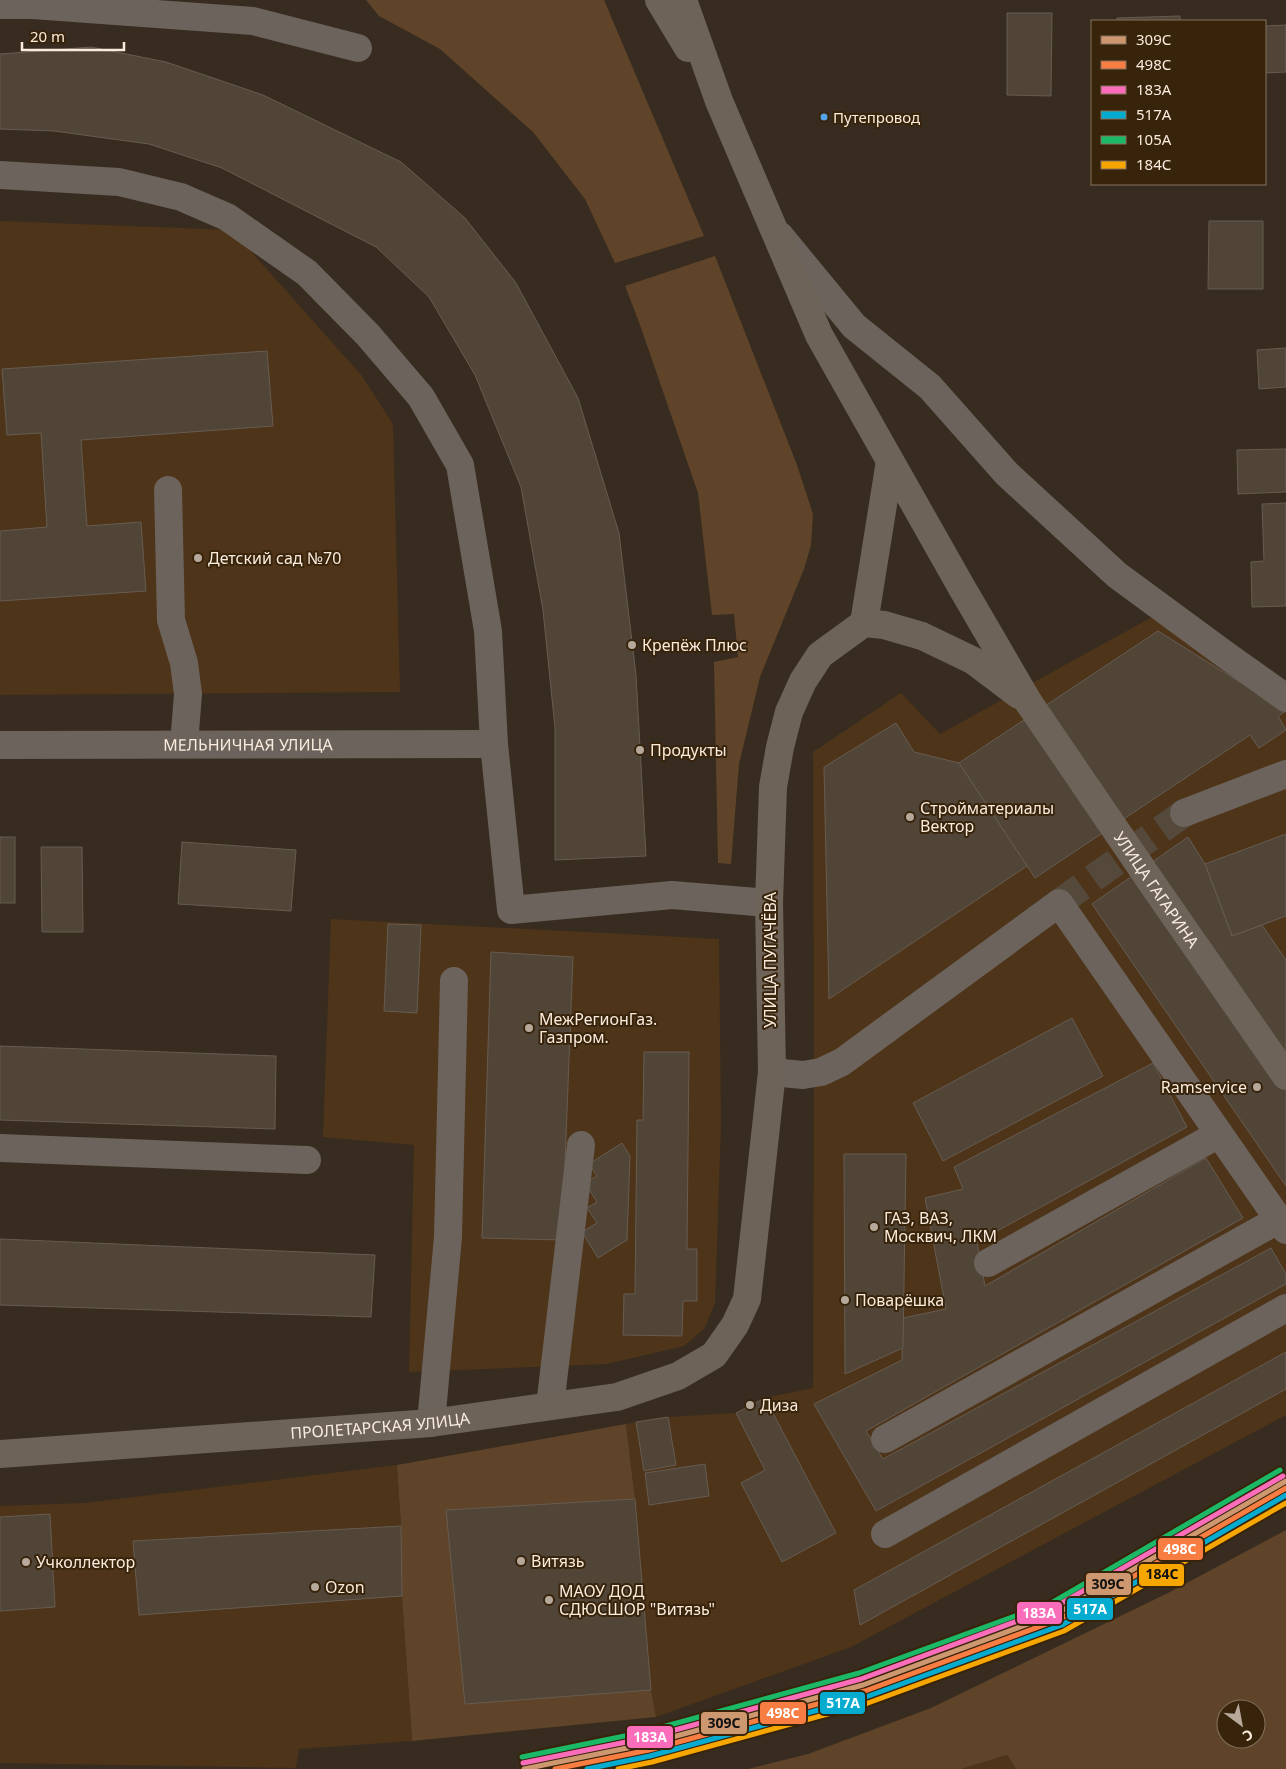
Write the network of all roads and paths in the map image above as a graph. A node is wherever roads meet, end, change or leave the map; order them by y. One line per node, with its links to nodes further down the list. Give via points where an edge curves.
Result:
1 (659, 0): 6 (main road)
2 (684, 0): 6 (main road)
3 (0, 5): 4 (street)
4 (180, 8): 5 (street, via 253,21)
5 (358, 48)
6 (719, 101): 8 (main road)
7 (0, 175): 15 (street, via 119,182 181,197 227,218 307,273 368,335 421,397 460,465 488,631)
8 (772, 226): 9 (main road, via 819,335); 12 (street, via 854,326 930,386 1014,480 1117,574)
9 (890, 461): 11 (main road); 13 (main road)
10 (168, 490): 14 (street, via 171,620 184,663 188,694)
11 (864, 623): 13 (main road, via 922,636 974,662); 19 (main road, УЛИЦА ПУГАЧЁВА, via 820,655 803,681 789,712 773,787)
12 (1286, 698)
13 (1029, 703): 22 (main road, УЛИЦА ГАГАРИНА, bridge)
14 (184, 744): 15 (street, МЕЛЬНИЧНАЯ УЛИЦА); 16 (street, МЕЛЬНИЧНАЯ УЛИЦА)
15 (494, 744): 19 (street, via 511,910 672,895)
16 (0, 745)
17 (1286, 774): 18 (street)
18 (1184, 813)
19 (769, 903): 21 (main road, УЛИЦА ПУГАЧЁВА)
20 (454, 981): 32 (street, via 448,1237)
21 (772, 1072): 23 (street, via 812,1074 842,1062 1059,903); 30 (main road, УЛИЦА ПУГАЧЁВА, via 747,1300)
22 (1286, 1076)
23 (1218, 1134): 27 (street); 28 (street)
24 (581, 1145): 31 (street)
25 (0, 1148): 26 (street)
26 (307, 1160)
27 (1282, 1225): 33 (street)
28 (988, 1263)
29 (1286, 1308): 35 (street)
30 (735, 1325): 31 (main road, ПРОЛЕТАРСКАЯ УЛИЦА, via 714,1354 678,1376 617,1397)
31 (550, 1406): 32 (main road, ПРОЛЕТАРСКАЯ УЛИЦА)
32 (431, 1423): 34 (main road, ПРОЛЕТАРСКАЯ УЛИЦА)
33 (885, 1439)
34 (0, 1454)
35 (885, 1534)

